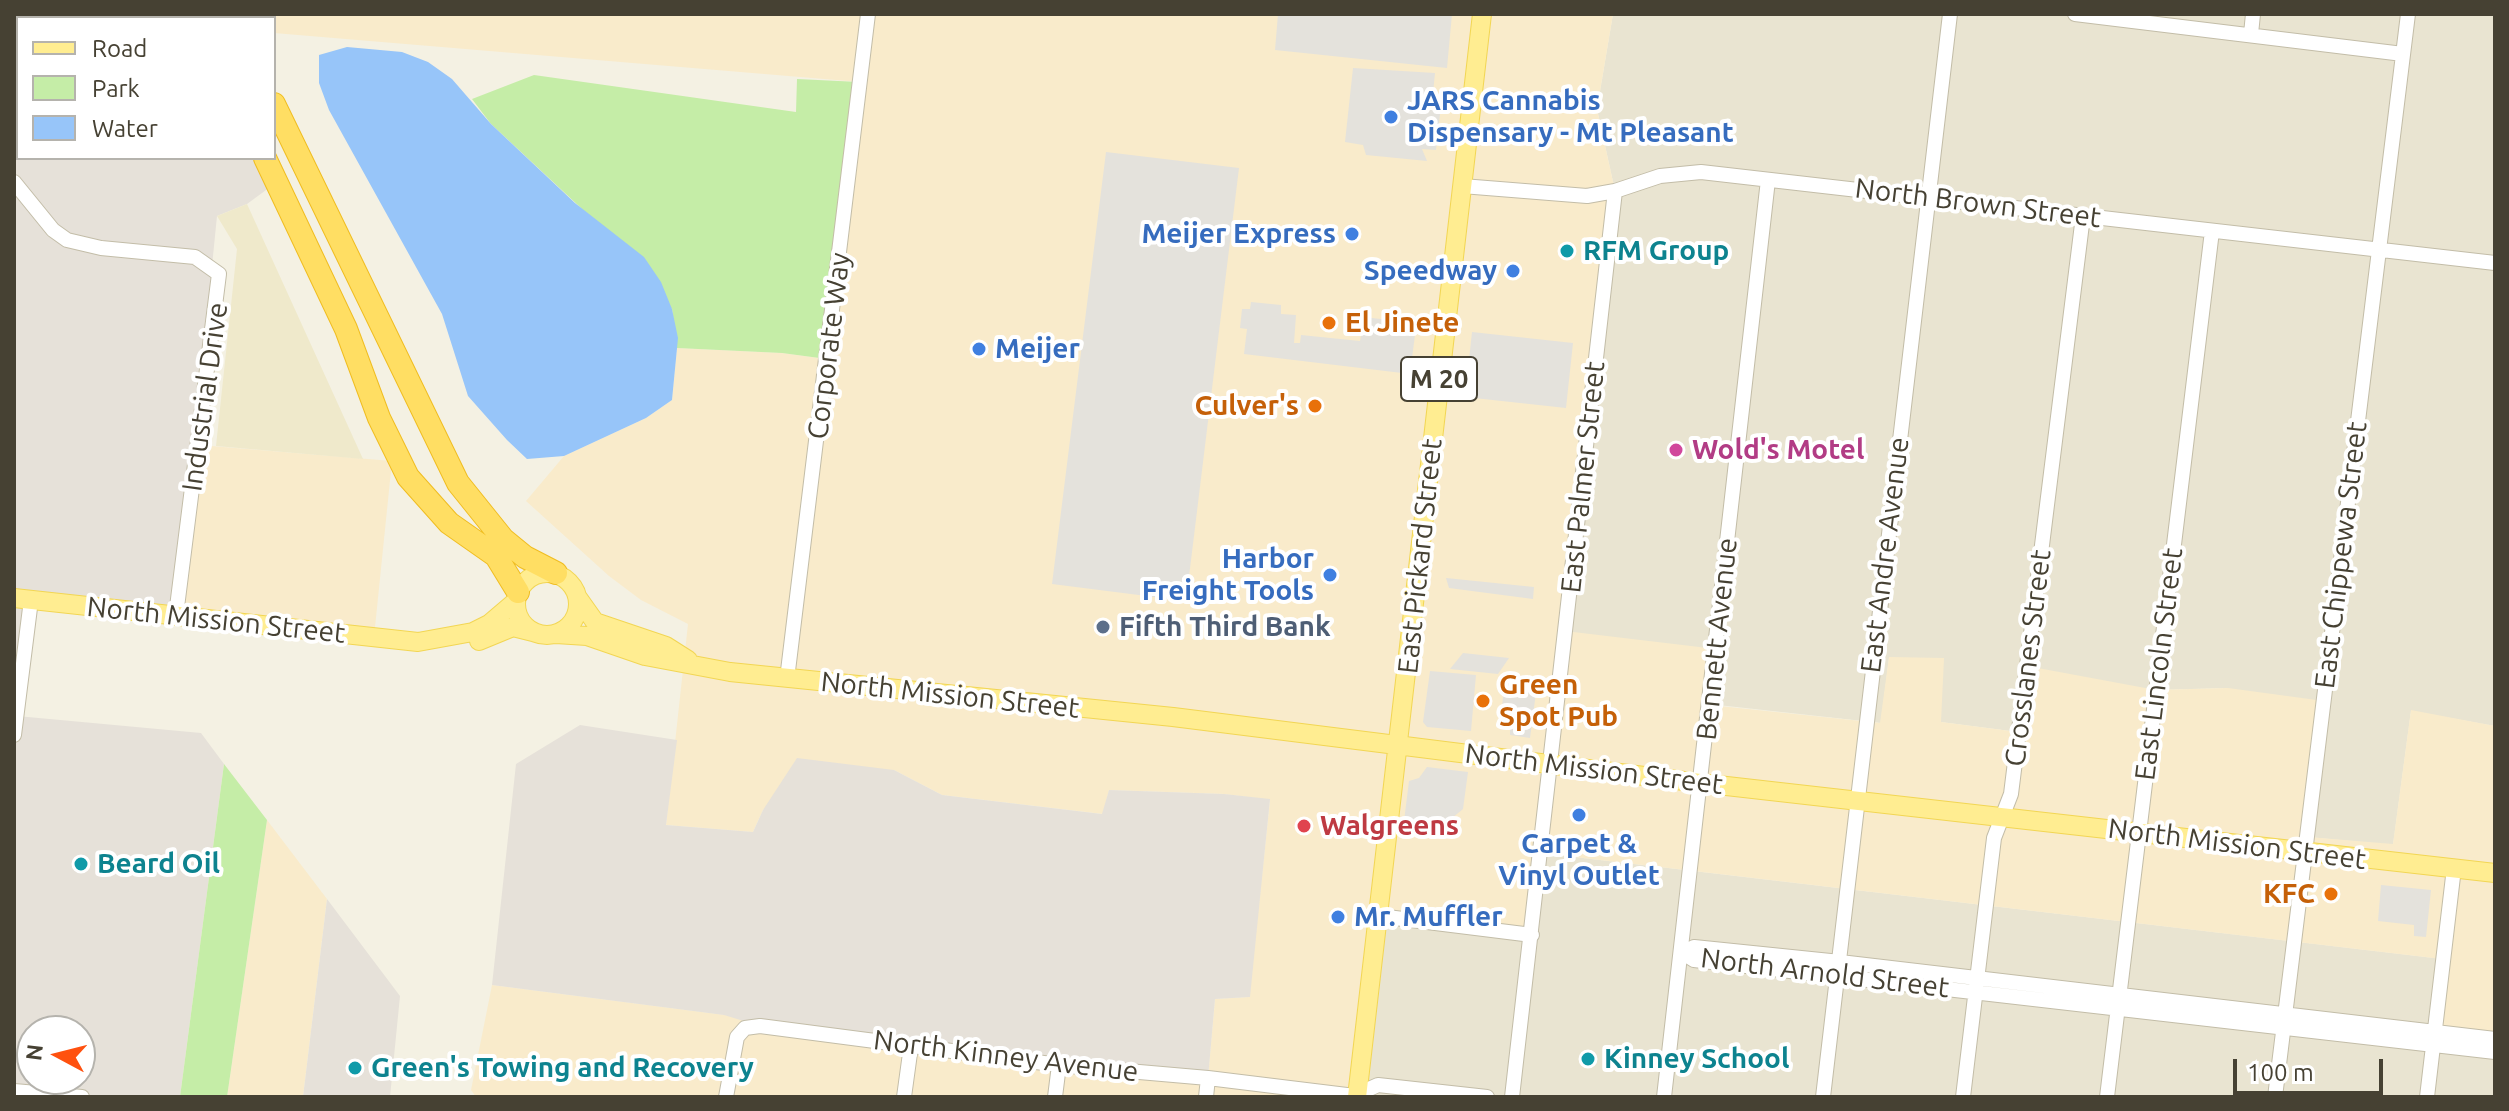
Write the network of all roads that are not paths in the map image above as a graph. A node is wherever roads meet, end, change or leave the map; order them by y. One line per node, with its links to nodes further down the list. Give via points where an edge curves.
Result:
1 (868, 14): 30 (street, Corporate Way)
2 (1482, 14): 14 (main road, East Pickard Street / M 20)
3 (1950, 14): 16 (street, East Andre Avenue)
4 (2075, 14): 7 (street)
5 (2253, 14): 8 (street)
6 (2408, 14): 9 (street, East Chippewa Street)
7 (2103, 16): 8 (street)
8 (2251, 34): 9 (street)
9 (2403, 54): 19 (street, East Chippewa Street)
10 (276, 108): 21 (highway, via 458,483 503,539)
11 (266, 160): 22 (highway, via 346,329 399,461 437,512 496,556)
12 (1768, 180): 15 (street, North Brown Street, via 1678,172); 16 (street, North Brown Street); 34 (street, Bennett Avenue)
13 (14, 182): 25 (street, Industrial Drive, via 67,240 195,257 219,274)
14 (1462, 186): 15 (street, North Brown Street, via 1561,196); 32 (main road, East Pickard Street / M 20)
15 (1615, 191): 33 (street, East Palmer Street)
16 (1927, 196): 17 (street, North Brown Street); 35 (street, East Andre Avenue)
17 (2083, 216): 18 (street, North Brown Street); 36 (street, Crosslanes Street, via 2011,794)
18 (2212, 231): 19 (street, North Brown Street); 37 (street, East Lincoln Street)
19 (2378, 247): 20 (street, North Brown Street); 38 (street, East Chippewa Street)
20 (2495, 263)
21 (556, 573): 22 (main road, North Mission Street, via 534,575); 23 (main road, North Mission Street, via 571,582)
22 (517, 596): 26 (main road, via 520,620); 28 (main road, North Mission Street, via 473,632)
23 (578, 598): 27 (main road, via 574,620); 29 (main road, North Mission Street, via 595,622 666,646)
24 (23, 599): 25 (main road, North Mission Street); 31 (street)
25 (176, 615): 28 (main road, North Mission Street)
26 (533, 632): 27 (main road, North Mission Street); 28 (main road, North Mission Street, via 513,627 449,648)
27 (556, 634): 29 (main road, North Mission Street, via 587,636 638,654)
28 (418, 642)
29 (693, 664): 30 (main road, North Mission Street)
30 (787, 679): 32 (main road, North Mission Street)
31 (14, 735)
32 (1399, 744): 33 (main road, North Mission Street); 41 (main road, East Pickard Street)
33 (1550, 763): 34 (main road, North Mission Street); 42 (street, East Palmer Street)
34 (1700, 783): 35 (main road, North Mission Street); 43 (street, Bennett Avenue)
35 (1856, 801): 36 (main road, North Mission Street); 44 (street, East Andre Avenue)
36 (2003, 816): 37 (main road, North Mission Street); 45 (street, Crosslanes Street, via 1994,838)
37 (2138, 832): 38 (main road, North Mission Street); 46 (street, East Lincoln Street)
38 (2305, 852): 39 (main road, North Mission Street); 47 (street, East Chippewa Street)
39 (2454, 868): 40 (main road, North Mission Street); 48 (street)
40 (2495, 873)
41 (1379, 916): 42 (street); 55 (main road, East Pickard Street)
42 (1532, 935): 62 (street, East Palmer Street)
43 (1683, 953): 44 (street, North Arnold Street, via 1694,960); 63 (street, Bennett Avenue)
44 (1839, 970): 45 (street, North Arnold Street); 64 (street, East Andre Avenue)
45 (1976, 985): 46 (street, North Arnold Street); 65 (street, Crosslanes Street)
46 (2118, 1002): 47 (street, North Arnold Street); 66 (street, East Lincoln Street)
47 (2284, 1020): 48 (street, North Arnold Street); 67 (street, East Chippewa Street)
48 (2433, 1038): 49 (street, North Arnold Street); 51 (street, North Arnold Street); 68 (street)
49 (2495, 1039)
50 (911, 1046): 52 (street, North Kinney Avenue); 57 (street, North Kinney Avenue, via 745,1028 734,1047); 58 (street)
51 (2495, 1052)
52 (1059, 1065): 53 (street, North Kinney Avenue); 59 (street)
53 (1208, 1078): 55 (street, North Kinney Avenue); 60 (street)
54 (14, 1091): 56 (street)
55 (1359, 1096): 61 (street, North Kinney Avenue, via 1378,1085)
56 (82, 1097)
57 (726, 1097)
58 (904, 1097)
59 (1055, 1097)
60 (1206, 1097)
61 (1487, 1097)
62 (1512, 1097)
63 (1664, 1097)
64 (1823, 1097)
65 (1963, 1097)
66 (2107, 1097)
67 (2275, 1097)
68 (2427, 1097)

